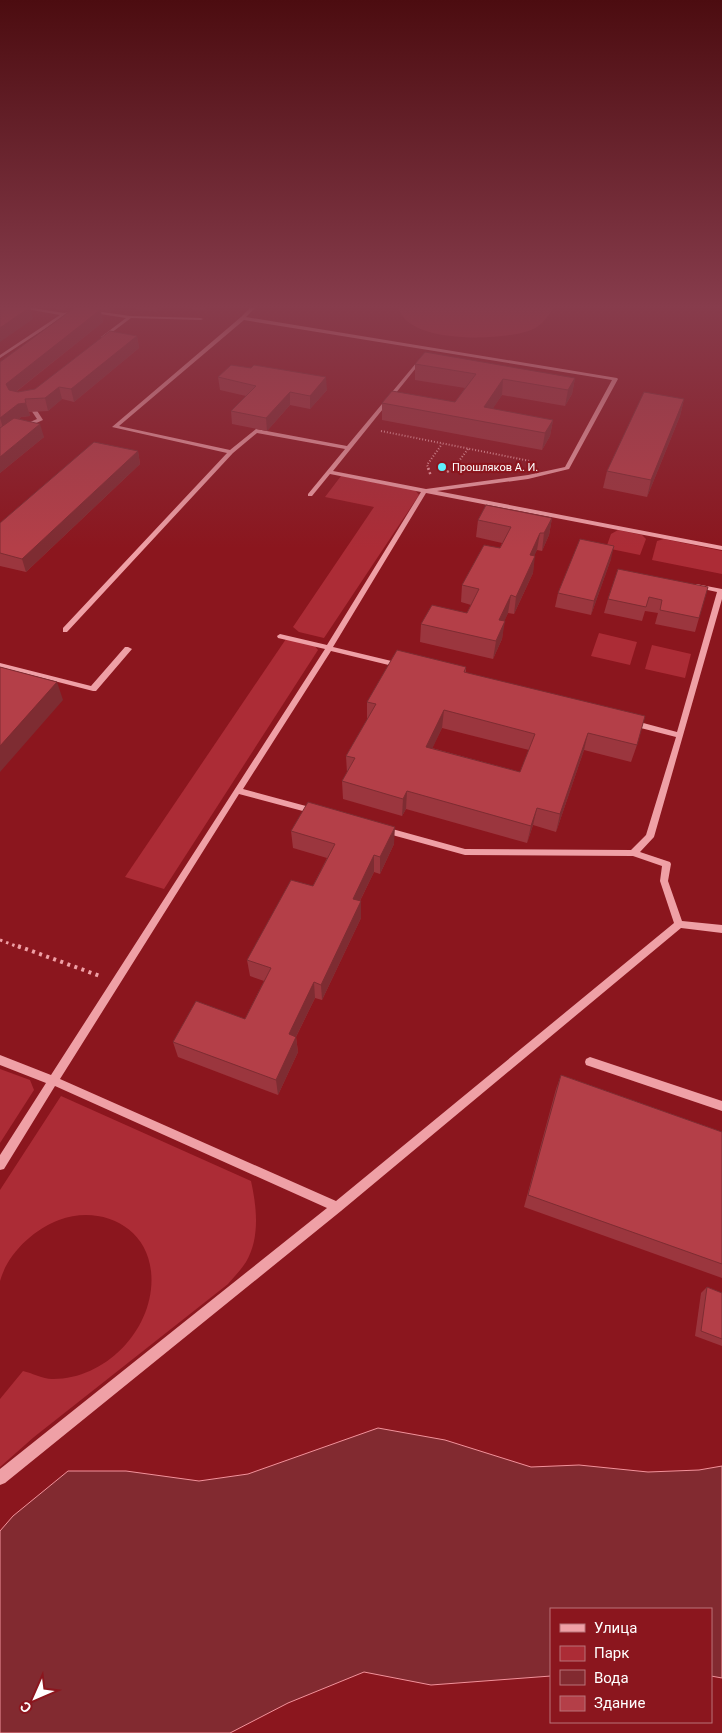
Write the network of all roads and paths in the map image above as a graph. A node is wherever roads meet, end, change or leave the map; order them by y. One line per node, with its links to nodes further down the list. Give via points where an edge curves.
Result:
1 (163, 386): 10 (lane, via 115,427)
2 (399, 386): 5 (lane)
3 (611, 386): 14 (lane, via 567,468 528,477)
4 (34, 410): 6 (lane, via 40,420)
5 (365, 428): 7 (path); 8 (lane)
6 (16, 430)
7 (442, 444): 9 (path); 13 (path, via 427,464)
8 (349, 448): 10 (lane, via 256,430); 12 (lane)
9 (468, 449): 11 (path); 13 (path, via 453,470)
10 (232, 452): 18 (lane)
11 (531, 461)
12 (329, 472): 14 (lane); 15 (lane)
13 (433, 479): 14 (path)
14 (424, 490): 16 (lane); 20 (lane)
15 (310, 495)
16 (722, 548)
17 (684, 584): 25 (lane, via 721,591)
18 (66, 630)
19 (280, 636): 20 (lane)
20 (329, 648): 23 (lane); 26 (lane)
21 (128, 649): 22 (lane, via 93,689)
22 (0, 665)
23 (405, 667)
24 (623, 721): 25 (lane)
25 (680, 736): 29 (lane, via 650,837)
26 (238, 790): 27 (lane); 33 (lane)
27 (323, 814)
28 (380, 829): 29 (lane, via 464,852)
29 (633, 853): 30 (lane, via 667,864 664,881)
30 (679, 924): 31 (lane); 39 (lane)
31 (722, 929)
32 (0, 940): 33 (path)
33 (115, 982): 36 (lane)
34 (0, 1060): 36 (lane)
35 (590, 1062): 37 (lane)
36 (54, 1080): 38 (lane); 39 (lane)
37 (722, 1106)
38 (0, 1165)
39 (337, 1207): 40 (lane)
40 (0, 1478)

